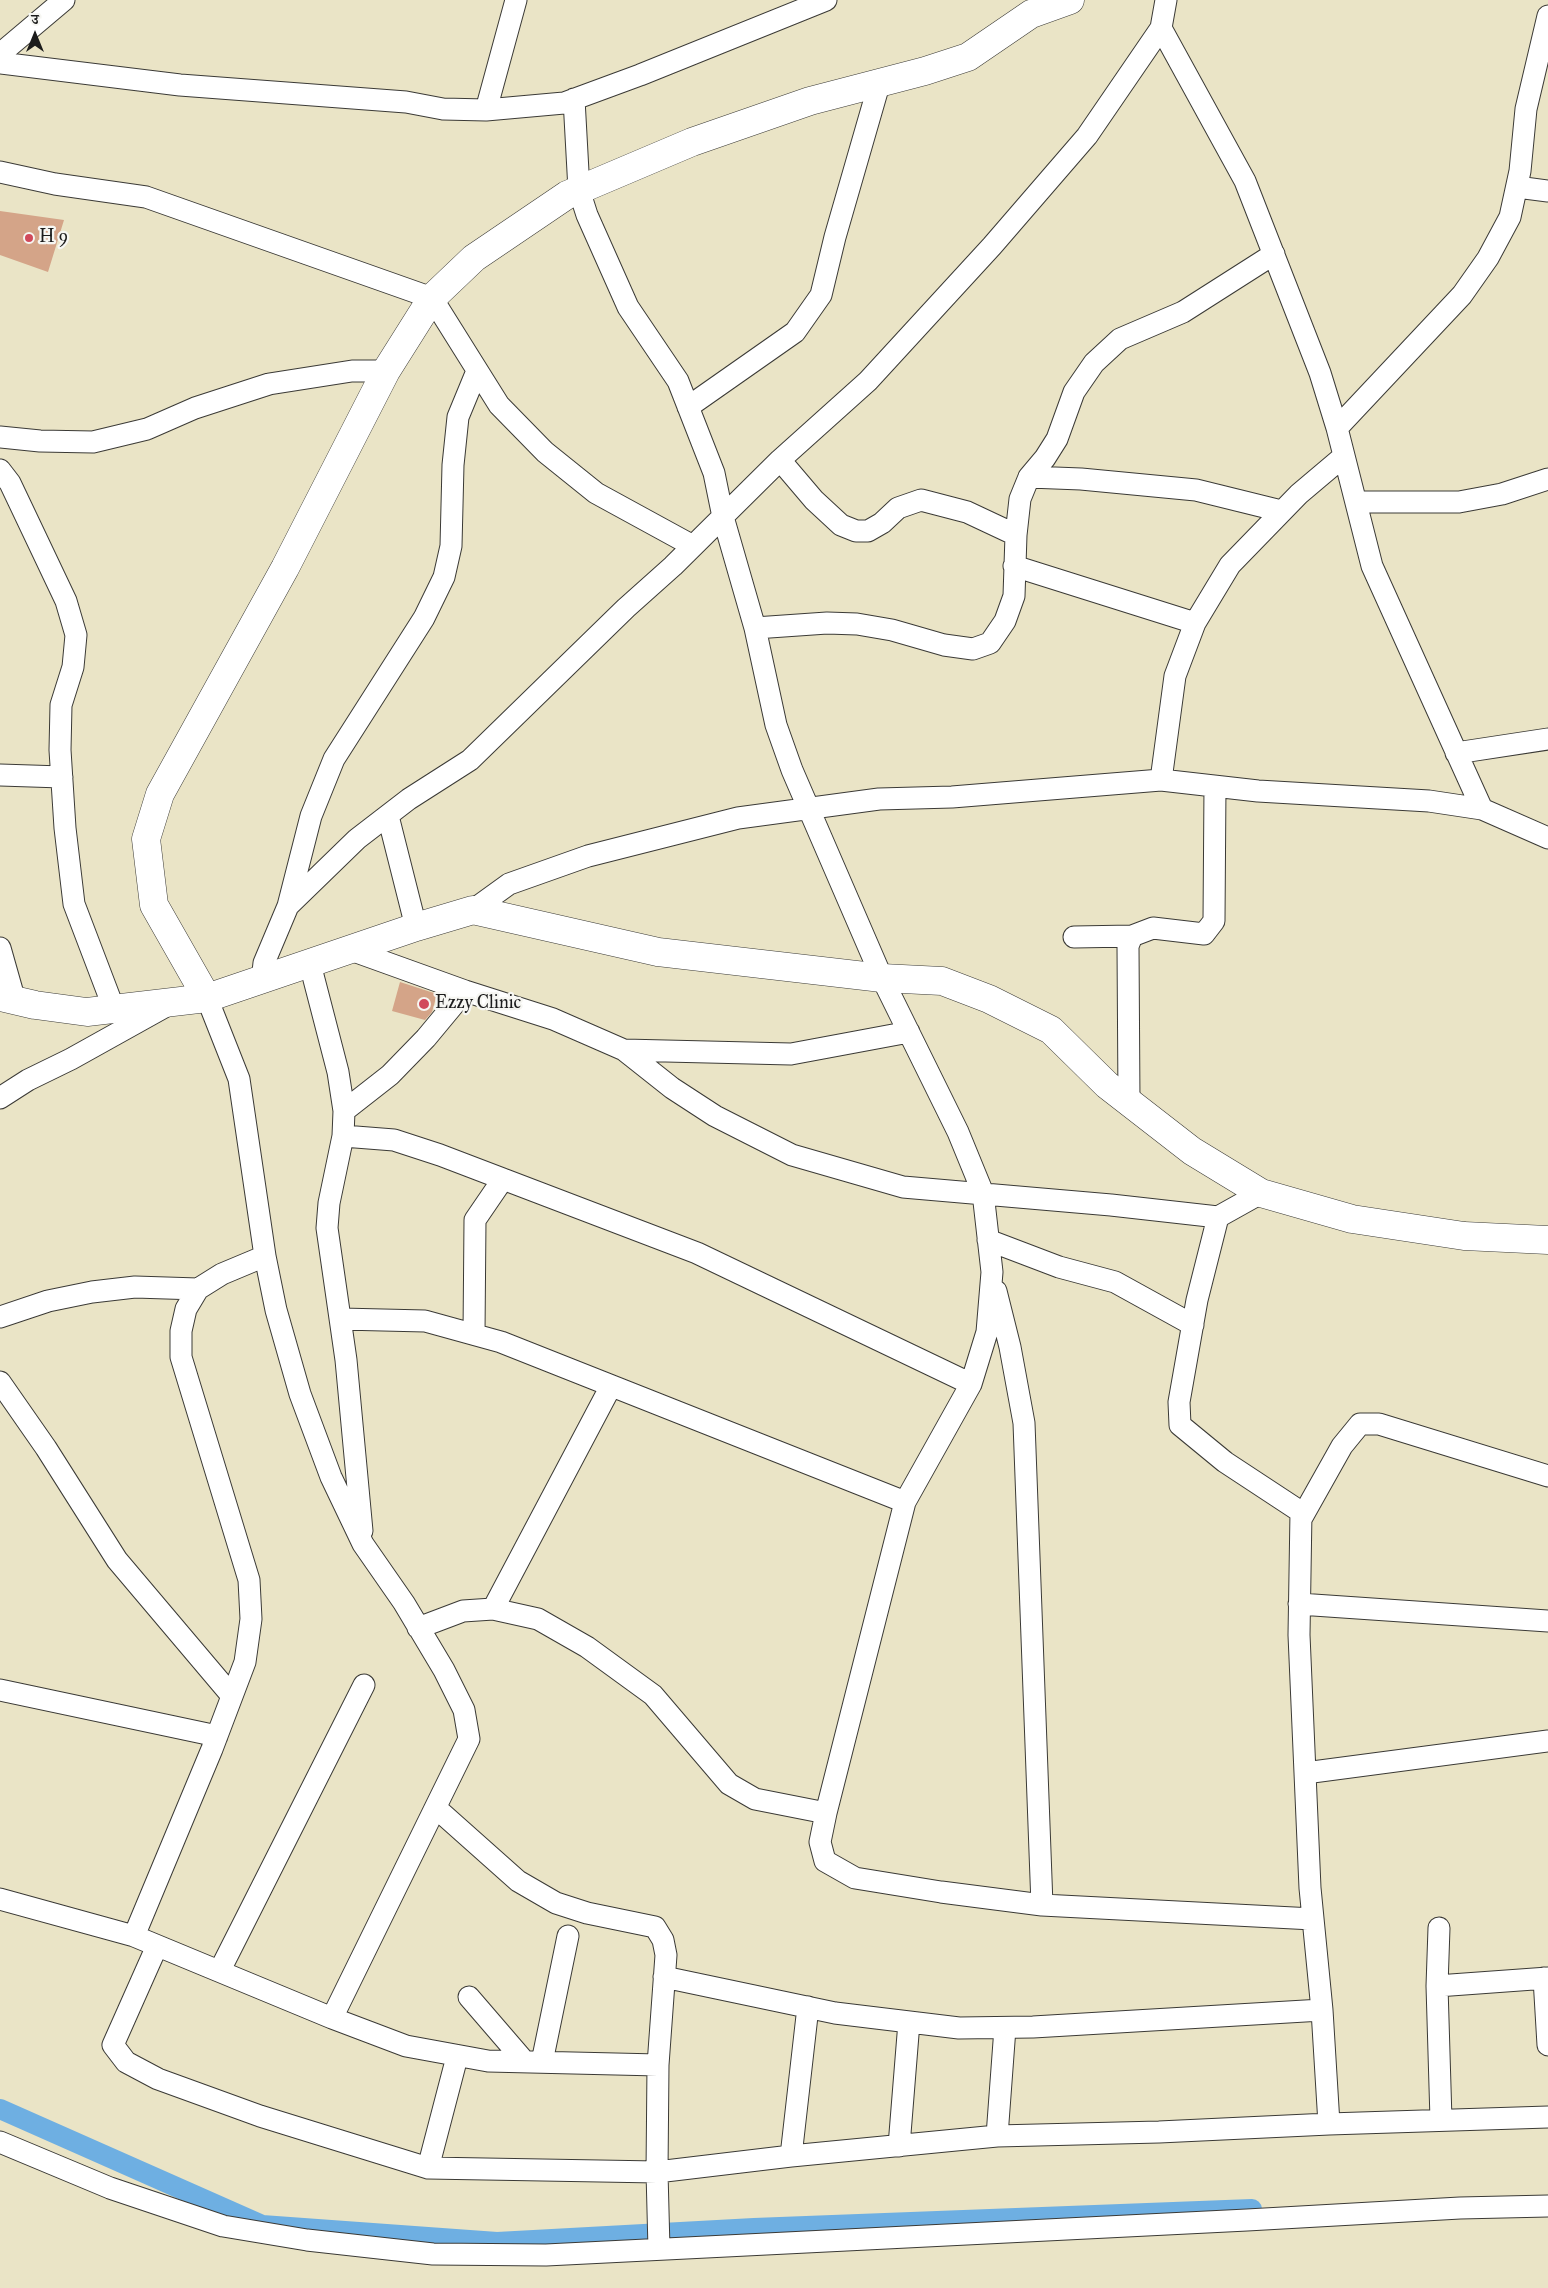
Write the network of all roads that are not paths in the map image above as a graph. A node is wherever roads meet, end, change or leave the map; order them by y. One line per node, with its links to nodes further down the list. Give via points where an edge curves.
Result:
1 (64, 0): 9 (street)
2 (516, 0): 13 (street)
3 (826, 0): 12 (street)
4 (1070, 0): 6 (street)
5 (1166, 0): 8 (street)
6 (1035, 7): 11 (street, via 968,57)
7 (1548, 16): 15 (street, via 1526,109)
8 (1161, 28): 18 (street, via 1244,181); 26 (street, via 1087,136 992,246 868,381)
9 (0, 54)
10 (0, 62): 13 (street, via 180,85 406,102 443,109)
11 (880, 81): 16 (street, via 810,101 692,142); 22 (street, via 821,295 795,332)
12 (574, 99): 13 (street, via 564,103); 16 (street)
13 (486, 110)
14 (0, 172): 19 (street, via 55,184 146,197)
15 (1517, 187): 17 (street); 23 (street, via 1510,217 1462,296)
16 (579, 190): 19 (street, via 474,258); 22 (street, via 601,250 628,307 678,381)
17 (1548, 191)
18 (1274, 254): 23 (street, via 1320,373); 28 (street, via 1183,312 1129,335 1094,363 1074,392 1057,439)
19 (432, 298): 20 (street); 21 (street)
20 (386, 370): 24 (street, via 344,372 269,384 195,408 147,429 93,442 40,442); 59 (street, via 285,568 160,794 146,839 154,905)
21 (477, 372): 34 (street, via 499,405 545,452 596,493); 48 (street, via 458,417 453,464 452,546 444,577 424,618 334,759 311,816)
22 (688, 407): 32 (street, via 714,473)
23 (1337, 428): 25 (street)
24 (0, 437)
25 (1344, 456): 30 (street); 31 (street)
26 (780, 460): 32 (street); 33 (street, via 840,525 856,531 868,531 898,508 921,500 967,512)
27 (0, 470): 41 (street, via 10,483 66,601 76,635 73,667 61,705)
28 (1029, 477): 31 (street, via 1196,490); 33 (street, via 1020,499)
29 (1548, 479): 30 (street, via 1502,494 1459,502)
30 (1356, 502): 39 (street, via 1372,566)
31 (1281, 511): 36 (street, via 1230,565)
32 (724, 517): 34 (street); 37 (street)
33 (1016, 534): 35 (street)
34 (693, 546): 46 (street, via 470,760)
35 (1014, 566): 36 (street); 37 (street, via 1014,596 1005,621 990,643 972,649 857,624)
36 (1196, 623): 42 (street, via 1175,676)
37 (755, 628): 44 (street, via 776,725)
38 (1548, 739): 39 (street)
39 (1456, 753): 45 (street)
40 (0, 775): 41 (street)
41 (62, 777): 62 (street, via 74,904)
42 (1161, 780): 43 (street); 44 (street, via 952,797 879,799)
43 (1215, 786): 45 (street, via 1429,801); 51 (street, via 1214,921 1204,934 1153,928)
44 (809, 808): 49 (street, via 738,818 588,856 509,884); 56 (street)
45 (1482, 810): 47 (street)
46 (388, 816): 48 (street, via 357,839); 50 (street)
47 (1548, 838)
48 (288, 906): 57 (street, via 264,963)
49 (473, 910): 50 (street); 56 (street, via 658,952)
50 (416, 927): 54 (street)
51 (1132, 936): 52 (street); 66 (street, via 1128,946)
52 (1074, 937)
53 (0, 948): 60 (street)
54 (351, 950): 55 (street); 58 (street)
55 (310, 964): 57 (street); 67 (street, via 338,1072)
56 (882, 978): 63 (street); 66 (street, via 942,981 990,999 1052,1030 1107,1085)
57 (262, 981): 59 (street)
58 (465, 991): 64 (street, via 553,1020); 67 (street, via 390,1075)
59 (207, 998): 61 (street); 75 (street, via 239,1079)
60 (8, 999): 62 (street, via 87,1012)
61 (173, 1002): 62 (street); 65 (street)
62 (114, 1009)
63 (909, 1032): 64 (street, via 792,1054); 70 (street)
64 (624, 1050): 70 (street, via 672,1088 716,1116 792,1155 903,1187)
65 (0, 1098)
66 (1129, 1102): 71 (street, via 1192,1151)
67 (344, 1111): 68 (street)
68 (343, 1136): 69 (street, via 394,1140); 79 (street, via 327,1228)
69 (503, 1179): 81 (street, via 475,1220); 83 (street, via 696,1253)
70 (984, 1193): 72 (street); 73 (street)
71 (1261, 1193): 72 (street); 74 (street, via 1352,1219 1464,1236)
72 (1218, 1217): 80 (street)
73 (988, 1240): 76 (street); 80 (street, via 1059,1267 1115,1282)
74 (1548, 1240)
75 (265, 1256): 77 (street, via 222,1274); 88 (street, via 276,1310 300,1394 331,1477)
76 (992, 1272): 83 (street, via 987,1332); 102 (street, via 1024,1423)
77 (198, 1289): 78 (street, via 135,1286 48,1301); 95 (street, via 186,1309 182,1324 181,1357 249,1580 252,1619 245,1662)
78 (0, 1316)
79 (341, 1319): 81 (street, via 425,1321); 88 (street)
80 (1193, 1325): 87 (street, via 1179,1402 1180,1425 1225,1462 1301,1512)
81 (474, 1334): 84 (street)
82 (0, 1382): 95 (street, via 117,1560)
83 (971, 1384): 86 (street)
84 (611, 1386): 86 (street); 90 (street)
85 (1548, 1476): 87 (street, via 1379,1424 1360,1424 1342,1446)
86 (904, 1502): 100 (street)
87 (1300, 1519): 89 (street)
88 (363, 1544): 92 (street)
89 (1299, 1604): 91 (street); 98 (street)
90 (493, 1609): 92 (street, via 463,1611); 100 (street, via 538,1619 588,1647 653,1696 729,1784 755,1799)
91 (1548, 1621)
92 (418, 1628): 99 (street, via 464,1710 469,1739)
93 (364, 1685): 108 (street)
94 (0, 1690): 96 (street)
95 (232, 1696): 96 (street)
96 (217, 1736): 105 (street)
97 (1548, 1741): 98 (street)
98 (1305, 1773): 103 (street)
99 (436, 1808): 109 (street, via 518,1881 556,1903 655,1927 663,1940 666,1955); 115 (street)
100 (826, 1813): 102 (street, via 820,1842 825,1861 855,1878)
101 (0, 1899): 105 (street)
102 (1042, 1904): 103 (street)
103 (1313, 1919): 114 (street)
104 (1439, 1928): 111 (street)
105 (134, 1936): 107 (street)
106 (568, 1936): 120 (street)
107 (157, 1946): 108 (street); 129 (street, via 114,2045 126,2062 158,2079 260,2116)
108 (220, 1970): 115 (street)
109 (664, 1977): 113 (street); 121 (street)
110 (1546, 1978): 111 (street); 118 (street)
111 (1437, 1986): 123 (street)
112 (469, 1997): 120 (street)
113 (808, 2007): 116 (street); 128 (street)
114 (1322, 2010): 117 (street); 124 (street)
115 (332, 2018): 119 (street, via 406,2046)
116 (909, 2022): 117 (street, via 959,2028); 127 (street)
117 (1005, 2028): 125 (street)
118 (1548, 2045)
119 (458, 2057): 120 (street); 129 (street)
120 (533, 2062): 121 (street)
121 (658, 2065): 130 (street)
122 (1548, 2117): 123 (street)
123 (1441, 2120): 124 (street)
124 (1330, 2124): 125 (street)
125 (997, 2136): 127 (street)
126 (0, 2142): 132 (street, via 110,2188 223,2226 307,2240 433,2254 546,2254)
127 (898, 2146): 128 (street)
128 (791, 2156): 130 (street)
129 (428, 2168): 130 (street)
130 (657, 2172): 132 (street)
131 (1548, 2206): 132 (street)
132 (659, 2248)

